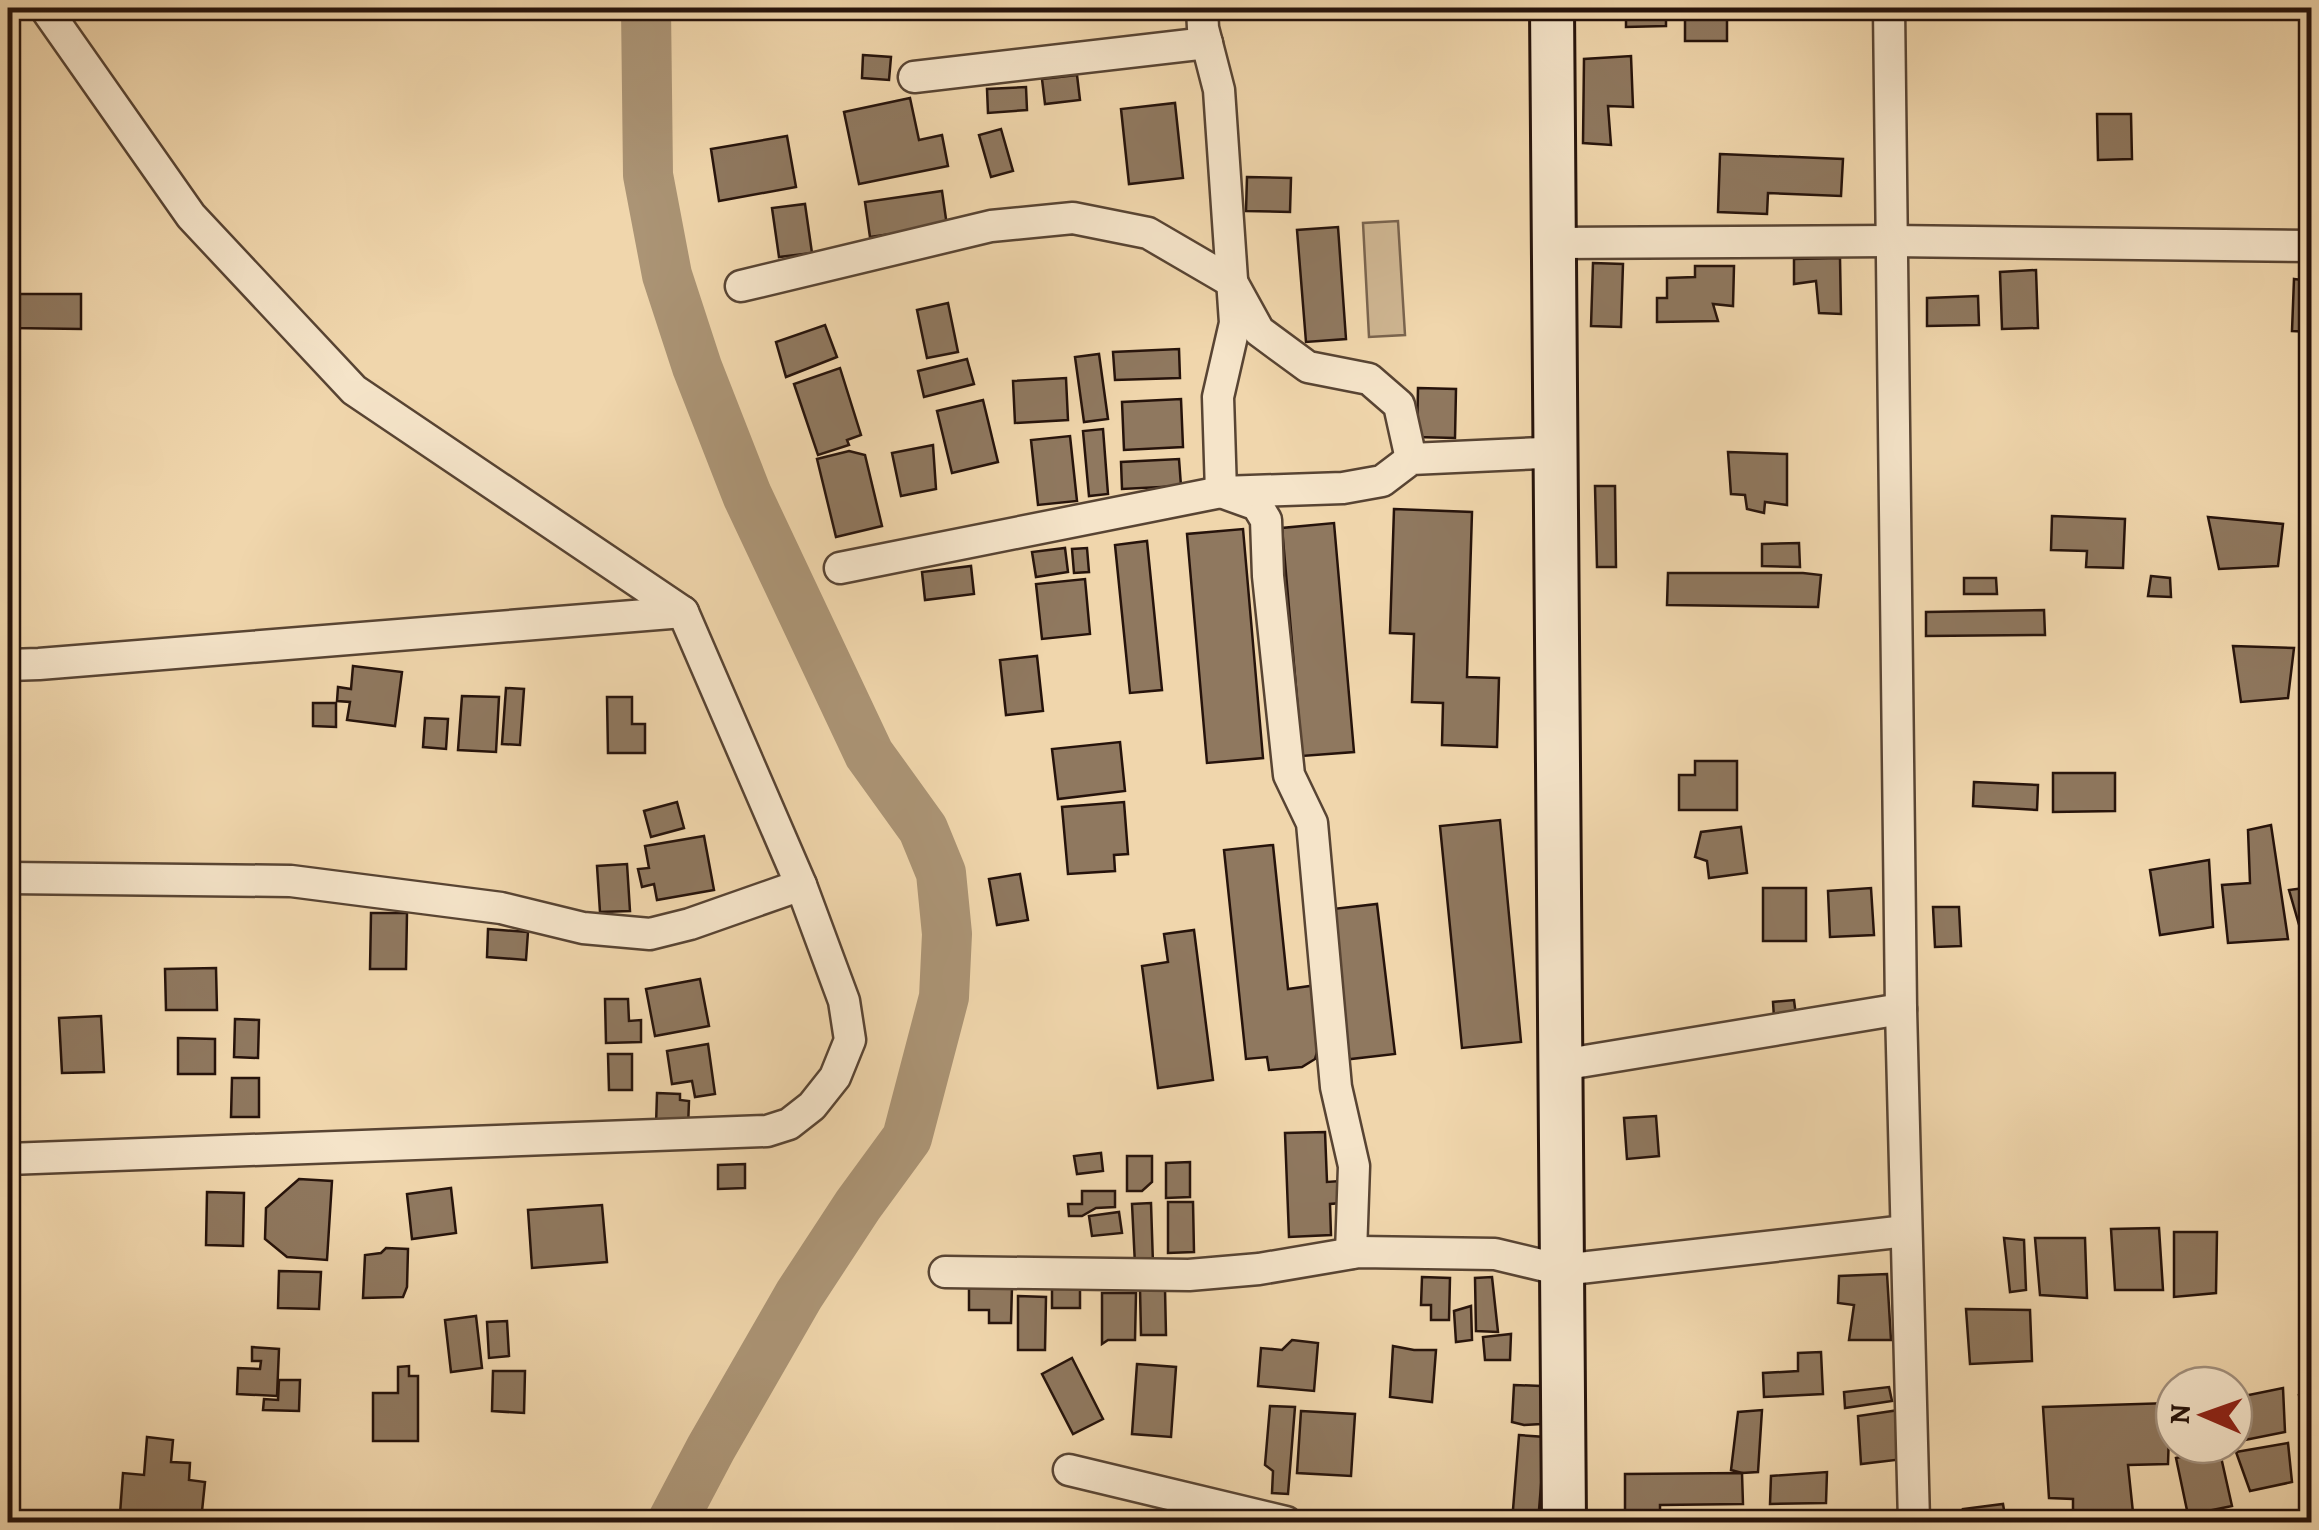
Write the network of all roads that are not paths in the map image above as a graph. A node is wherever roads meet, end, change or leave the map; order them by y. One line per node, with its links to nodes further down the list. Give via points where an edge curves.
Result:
1 (44, 8): 16 (street, via 191,216 354,390)
2 (1202, 8): 5 (street)
3 (1552, 8): 8 (street)
4 (1889, 8): 7 (street)
5 (1207, 44): 6 (street); 10 (street, via 1219,90)
6 (914, 77)
7 (1891, 241): 8 (street); 9 (street); 20 (street)
8 (1554, 243): 21 (street)
9 (2312, 246)
10 (1232, 282): 11 (street, via 1148,233 1073,218 991,226); 13 (street, via 1258,331 1308,366 1369,378 1400,405); 14 (street, via 1235,323 1218,397)
11 (741, 286)
12 (1542, 453): 13 (street)
13 (1411, 459): 14 (street, via 1382,481 1343,488)
14 (1220, 492): 15 (street); 24 (street, via 1258,506 1266,520 1288,775 1312,823 1336,1086 1354,1166)
15 (840, 568)
16 (682, 612): 17 (street); 19 (street)
17 (8, 664)
18 (8, 878): 19 (street, via 290,881 650,934)
19 (800, 886): 22 (street, via 844,1001 850,1040 835,1077 790,1124)
20 (1901, 1010): 21 (street); 23 (street)
21 (1561, 1065): 25 (street)
22 (8, 1159)
23 (1906, 1231): 25 (street); 30 (street)
24 (1351, 1253): 25 (street, via 1496,1254); 26 (street, via 1189,1275)
25 (1562, 1270): 29 (street)
26 (945, 1272)
27 (1069, 1470): 28 (street)
28 (1286, 1522)
29 (1564, 1522)
30 (1914, 1522)

